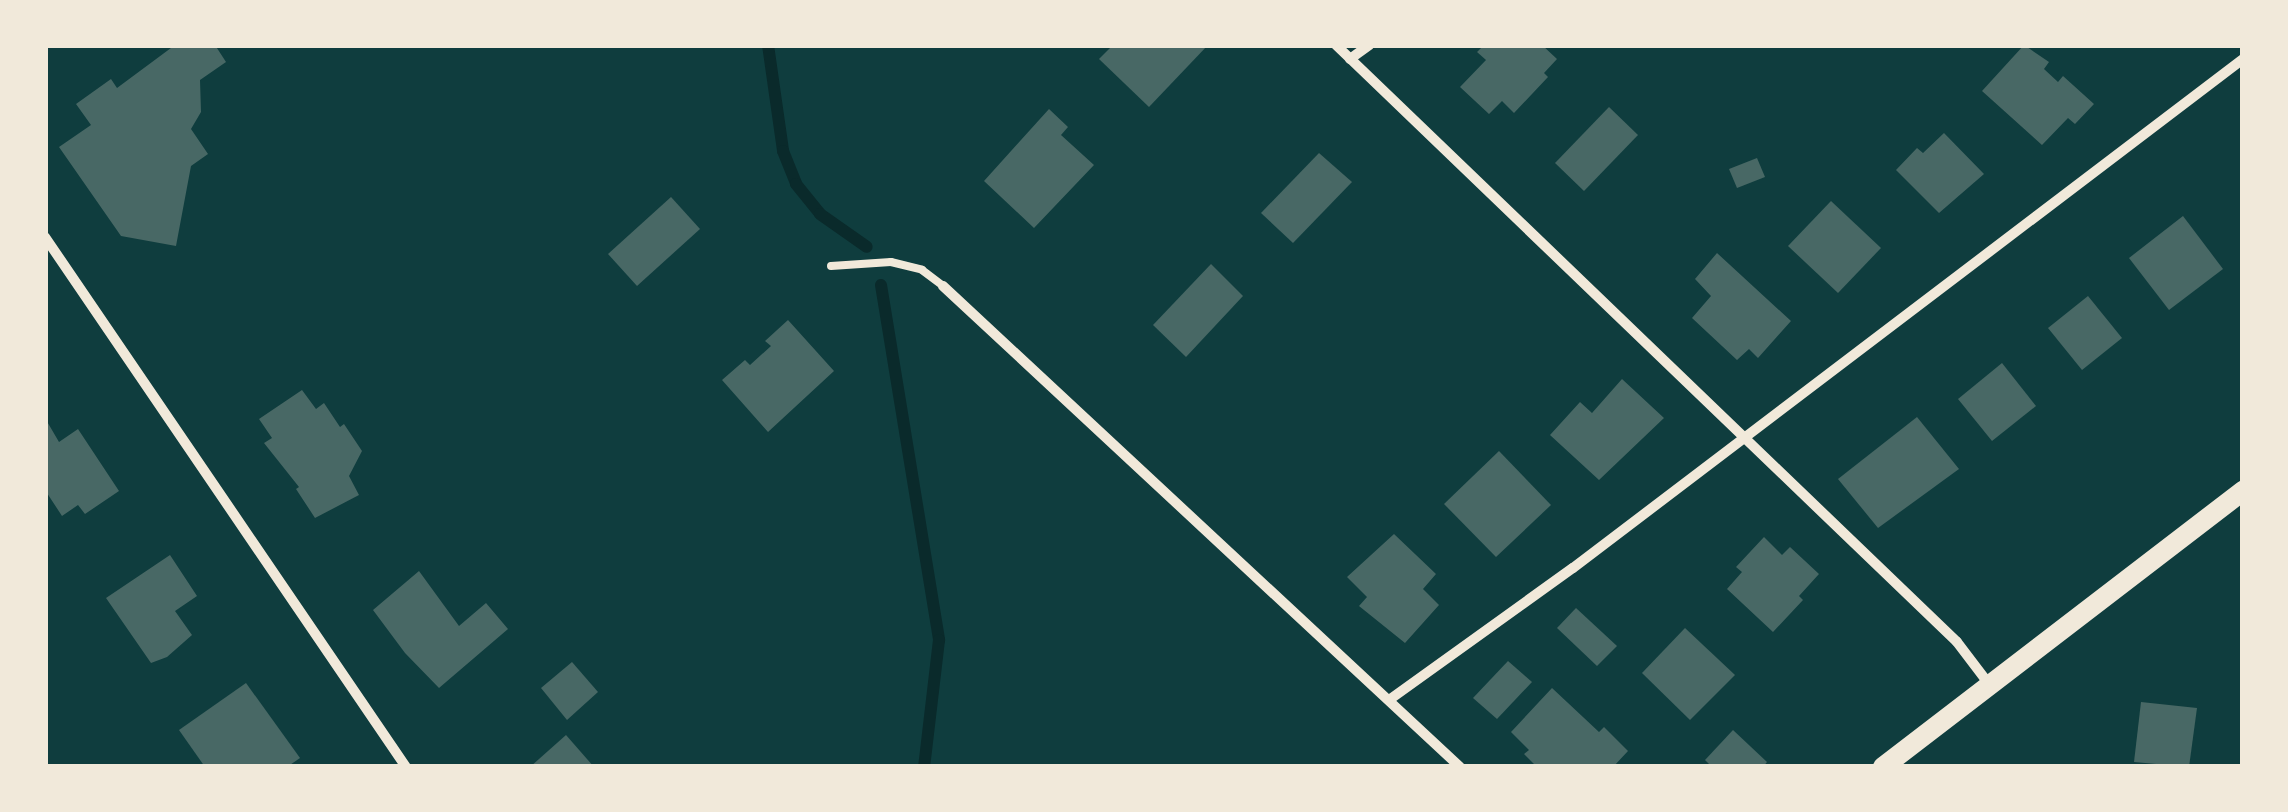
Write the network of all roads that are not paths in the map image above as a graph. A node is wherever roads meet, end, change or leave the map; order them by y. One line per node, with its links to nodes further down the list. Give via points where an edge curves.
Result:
1 (1336, 45): 3 (street)
2 (1369, 45): 3 (street)
3 (1350, 59): 8 (street)
4 (2243, 59): 8 (street)
5 (45, 237): 12 (street)
6 (831, 266): 7 (lane, via 890,262 922,270)
7 (943, 286): 11 (street)
8 (1743, 438): 10 (street, via 1958,642); 11 (street)
9 (2243, 491): 10 (main road)
10 (1990, 685): 14 (main road)
11 (1390, 700): 13 (street)
12 (406, 767)
13 (1460, 767)
14 (1883, 767)

